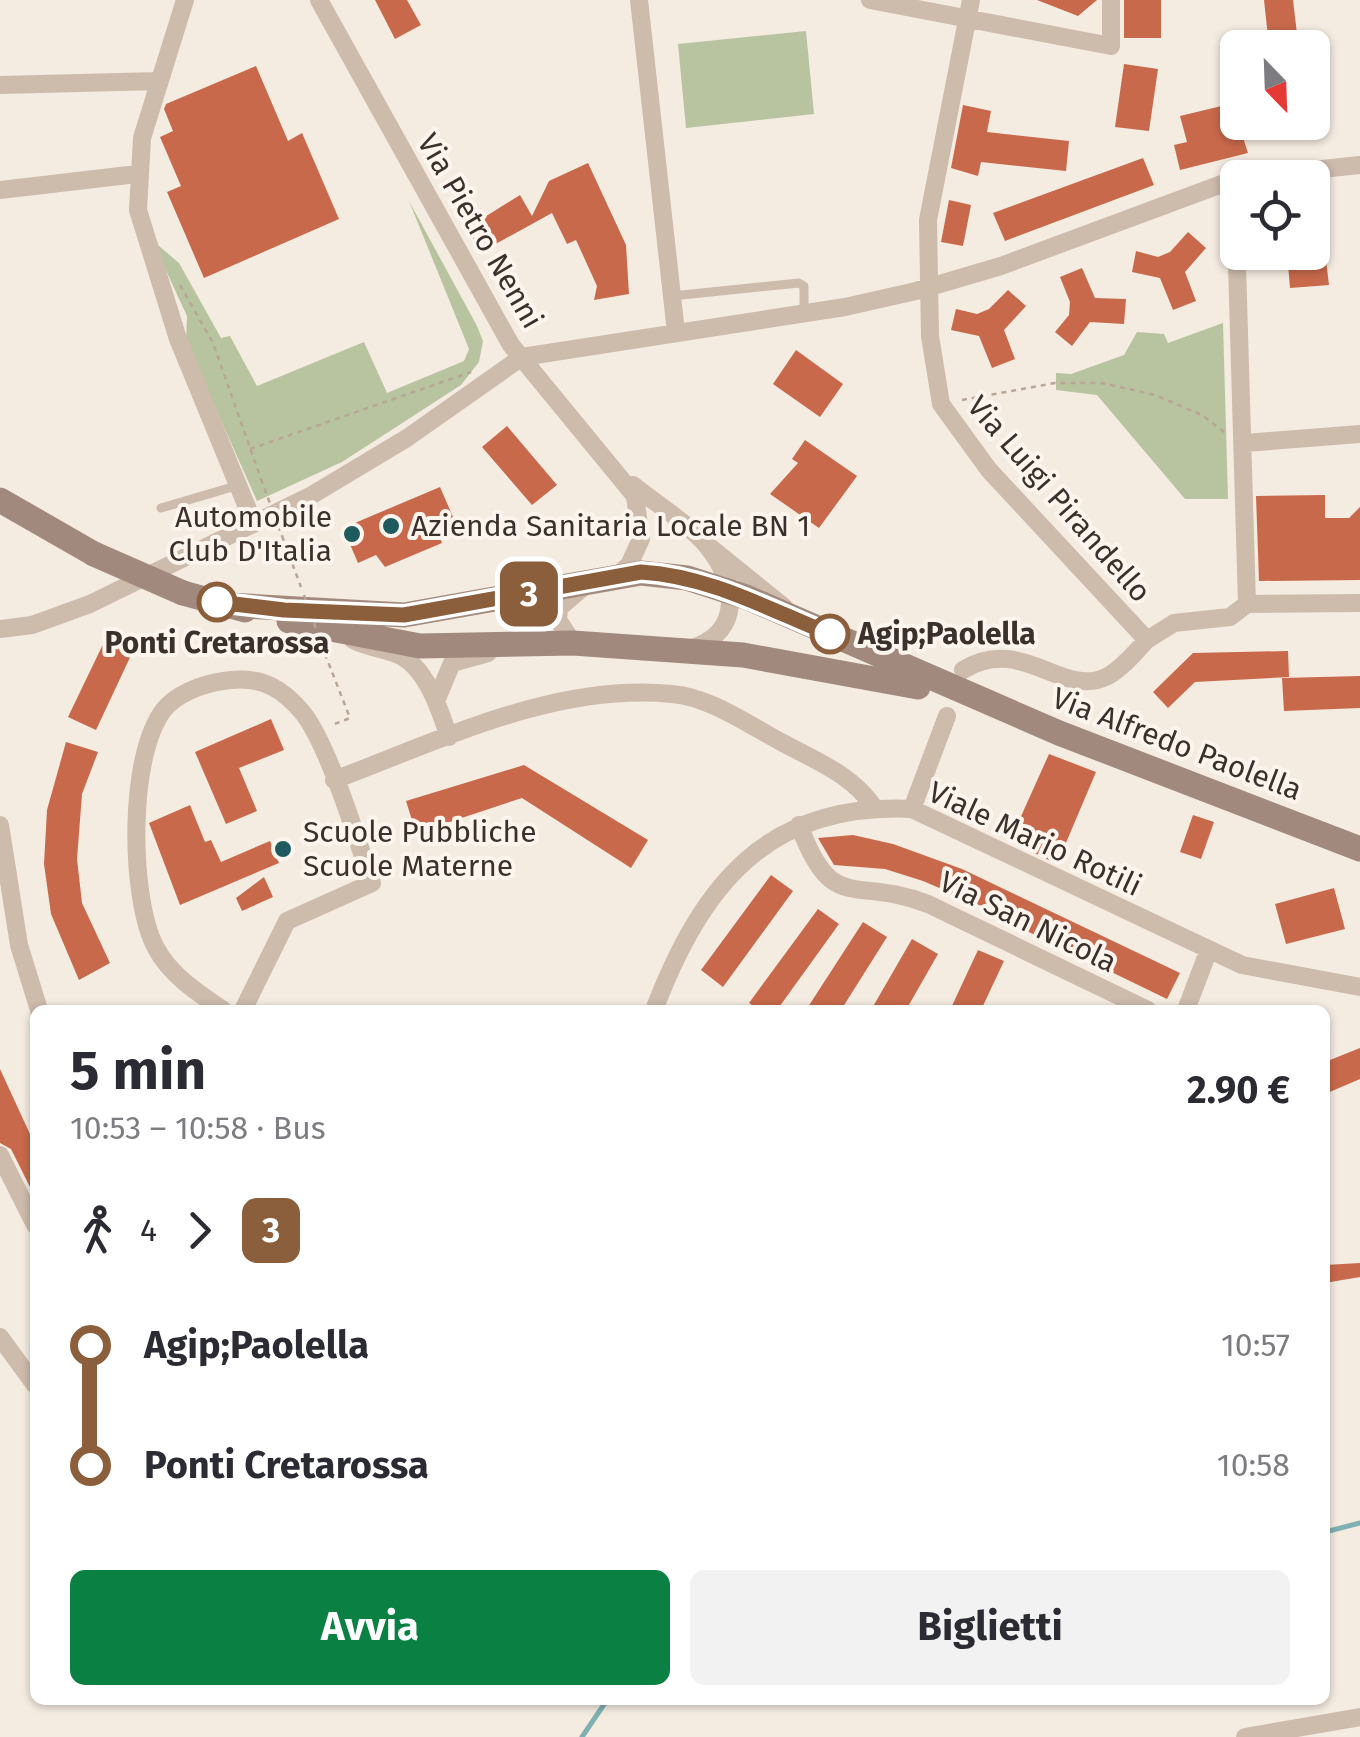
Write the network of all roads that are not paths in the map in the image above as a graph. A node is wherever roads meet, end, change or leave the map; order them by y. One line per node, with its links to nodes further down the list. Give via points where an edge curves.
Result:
1 (185, 0): 8 (street)
2 (319, 0): 20 (street, Via Pietro Nenni)
3 (639, 0): 17 (street)
4 (870, 0): 7 (street)
5 (972, 0): 7 (street, Via Luigi Pirandello)
6 (1111, 0): 7 (street, via 1110,46)
7 (967, 20): 16 (street, Via Luigi Pirandello, via 928,220)
8 (159, 81): 9 (street); 12 (street)
9 (0, 85)
10 (1360, 165): 11 (street)
11 (1330, 168)
12 (137, 174): 14 (street); 24 (street, via 138,210 154,271)
13 (1220, 184): 16 (street)
14 (0, 190)
15 (1238, 270): 22 (street)
16 (928, 287): 18 (street); 37 (street, Via Luigi Pirandello, via 940,404 990,470)
17 (672, 296): 18 (lane, via 799,283); 19 (street)
18 (804, 313): 19 (street)
19 (676, 332): 20 (street)
20 (522, 357): 23 (street, Via Pietro Nenni); 27 (street, via 344,478)
21 (1360, 434): 22 (street)
22 (1244, 438): 32 (street)
23 (616, 472): 28 (street, Via Pietro Nenni); 29 (street, Via Pietro Nenni, via 635,496 641,539 629,565)
24 (239, 485): 26 (lane); 27 (street)
25 (0, 500): 33 (main road, Via Alfredo Paolella, bridge, via 94,554 183,593)
26 (161, 508)
27 (254, 524): 35 (street, via 67,614)
28 (708, 547): 30 (street, Via Pietro Nenni); 34 (street)
29 (602, 580): 30 (main road, Via Alfredo Paolella, via 669,574); 33 (main road, Via Alfredo Paolella, via 404,615); 39 (street, Via Pietro Nenni, via 559,608 558,620)
30 (729, 592): 34 (main road, Via Alfredo Paolella); 40 (street, via 730,619 719,635)
31 (1360, 602): 32 (street, Via Luigi Pirandello)
32 (1247, 604): 37 (street, Via Luigi Pirandello, via 1230,617 1174,623)
33 (229, 605): 36 (main road, Via Alfredo Paolella)
34 (803, 623): 42 (main road, Via Alfredo Paolella)
35 (0, 629)
36 (344, 634): 38 (main road, Via Alfredo Paolella, via 420,646); 43 (street, via 375,652 398,654)
37 (1147, 640): 41 (street, via 1104,678 1083,680 1008,656 986,656)
38 (530, 643): 39 (main road, Via Alfredo Paolella); 43 (street, via 452,663)
39 (574, 643): 40 (main road, Via Alfredo Paolella)
40 (688, 650): 42 (main road, Via Alfredo Paolella, via 832,668)
41 (963, 670)
42 (972, 698): 51 (main road, Via Alfredo Paolella)
43 (436, 701): 45 (street)
44 (947, 716): 48 (street)
45 (450, 737): 46 (street); 47 (street, via 572,700 674,694 730,714 859,784)
46 (334, 780): 55 (street, via 306,718 278,686 233,679 196,688 169,704 149,740 136,823 144,923 172,970); 56 (street, via 372,882 287,920)
47 (874, 808): 48 (street, Viale Mario Rotili); 50 (street, Viale Mario Rotili, via 837,811)
48 (912, 809): 52 (street, Viale Mario Rotili)
49 (0, 824): 54 (street, via 19,946)
50 (799, 825): 57 (street, Viale Mario Rotili, via 723,883 691,926); 58 (street, Via San Nicola, via 828,882 906,895 944,910)
51 (1360, 848)
52 (1208, 952): 53 (street, Viale Mario Rotili, via 1268,972); 59 (street)
53 (1360, 987)
54 (37, 1005)
55 (217, 1005)
56 (245, 1005)
57 (656, 1005)
58 (1138, 1005)
59 (1188, 1005)
60 (0, 1156): 61 (street)
61 (30, 1215)
62 (0, 1337): 63 (street)
63 (30, 1376)
64 (1360, 1718): 65 (street)
65 (1245, 1737)

